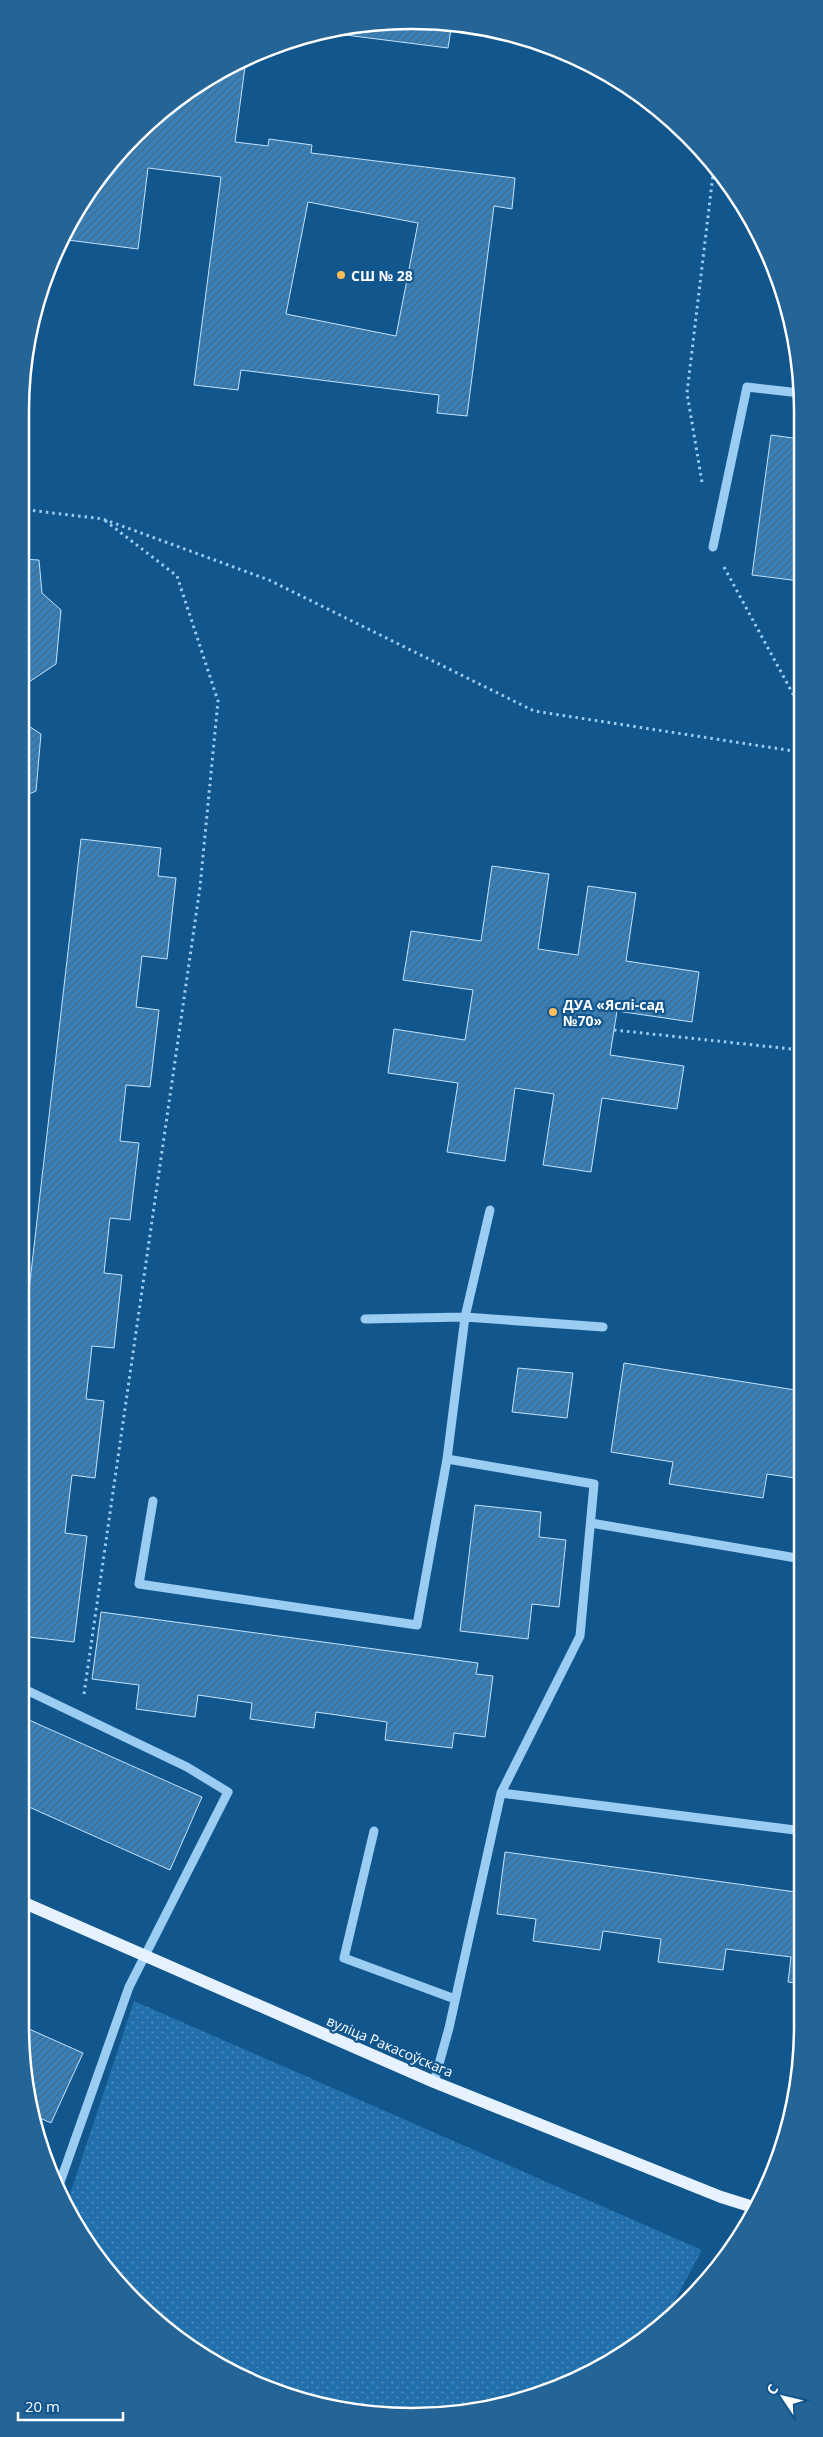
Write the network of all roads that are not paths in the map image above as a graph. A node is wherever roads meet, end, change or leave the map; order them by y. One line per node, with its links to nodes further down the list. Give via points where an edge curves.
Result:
1 (793, 392): 2 (lane, via 748,387)
2 (713, 547)
3 (490, 1210): 4 (lane)
4 (465, 1318): 5 (lane); 6 (lane); 7 (lane)
5 (365, 1319)
6 (603, 1327)
7 (447, 1458): 8 (lane, via 417,1625 138,1584); 9 (lane, via 594,1484)
8 (153, 1501)
9 (591, 1523): 10 (lane); 12 (lane, via 580,1636)
10 (794, 1557)
11 (29, 1692): 16 (lane, via 187,1767 228,1792)
12 (501, 1794): 13 (lane); 17 (lane)
13 (794, 1830)
14 (374, 1831): 17 (lane, via 344,1958)
15 (29, 1905): 16 (main road, вуліца Ракасоўскага)
16 (144, 1956): 18 (main road, вуліца Ракасоўскага); 19 (lane, via 129,1987)
17 (455, 1999): 18 (lane)
18 (434, 2082): 20 (main road, вуліца Ракасоўскага)
19 (61, 2179)
20 (749, 2206)

